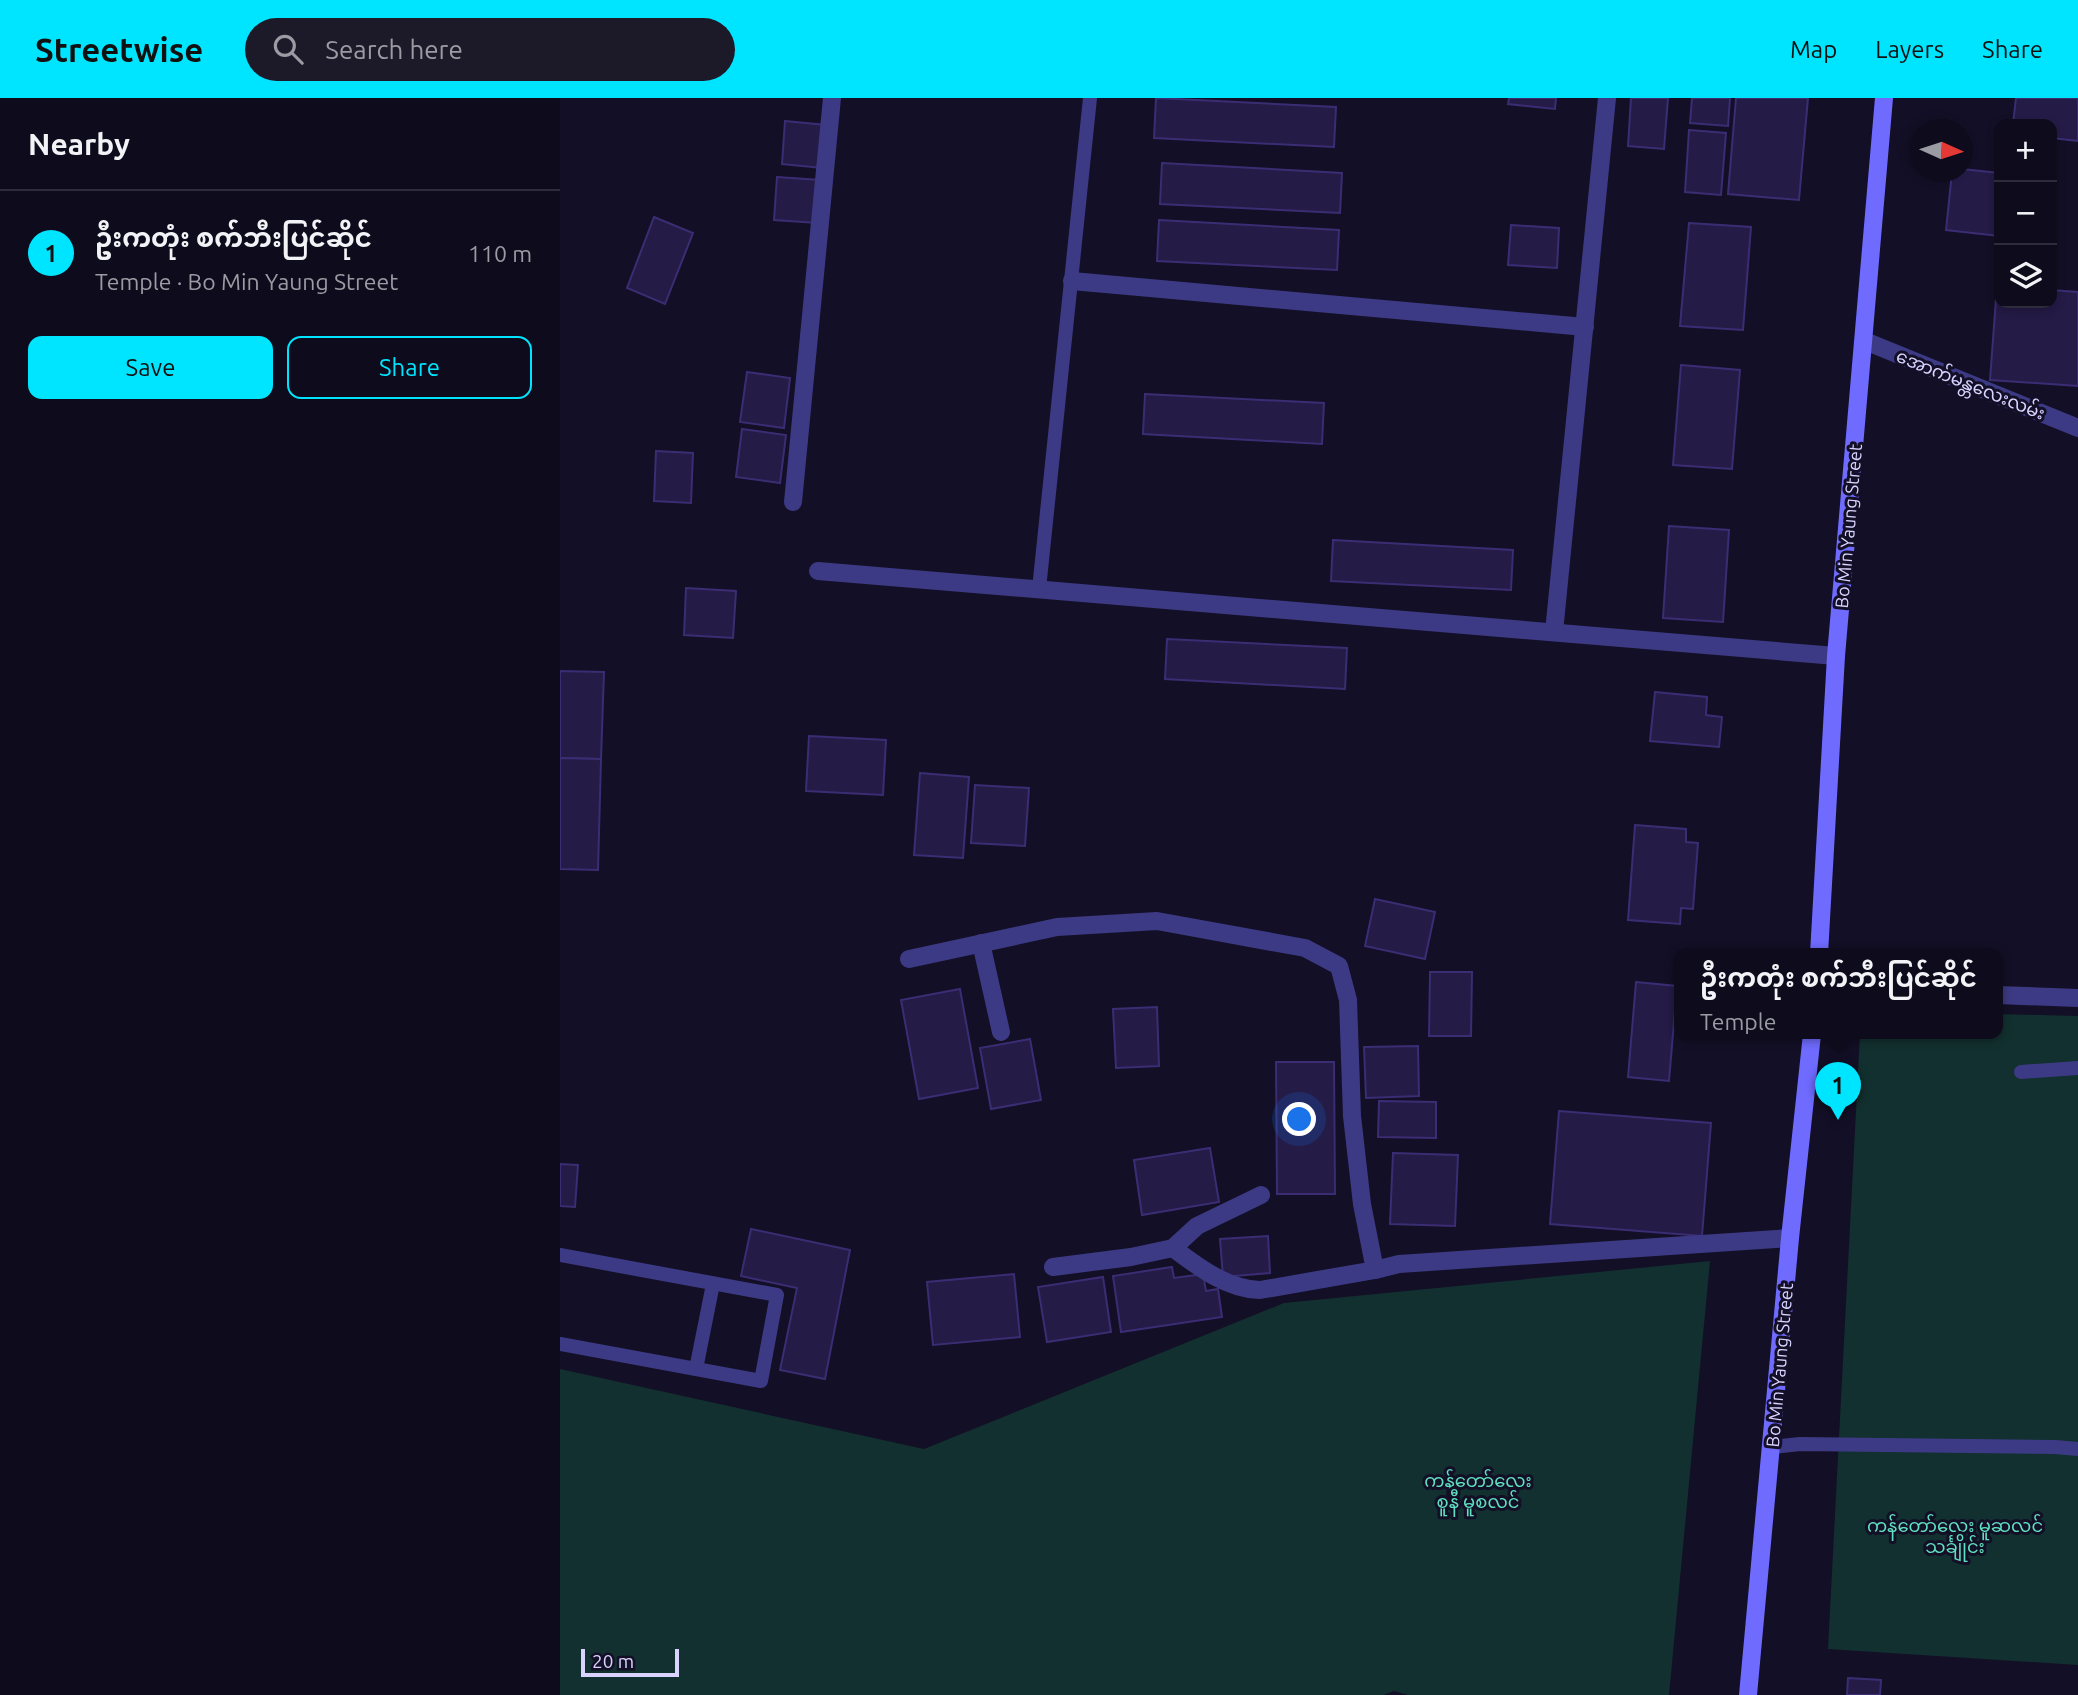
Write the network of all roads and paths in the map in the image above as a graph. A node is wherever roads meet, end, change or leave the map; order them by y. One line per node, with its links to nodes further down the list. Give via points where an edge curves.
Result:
1 (832, 98): 9 (street)
2 (1090, 98): 5 (lane)
3 (1607, 98): 6 (street)
4 (1884, 98): 7 (main road, Bo Min Yaung Street)
5 (1072, 281): 6 (street); 11 (lane)
6 (1585, 327): 12 (street)
7 (1865, 341): 8 (street, အောက်မန္တလေးလမ်း); 13 (main road, Bo Min Yaung Street)
8 (2078, 428)
9 (793, 502)
10 (818, 571): 11 (street)
11 (1039, 589): 12 (street)
12 (1554, 632): 13 (street)
13 (1836, 656): 15 (main road, Bo Min Yaung Street)
14 (981, 943): 16 (street); 19 (street); 28 (street, via 1057,927 1157,921 1305,948 1339,966 1348,1000 1352,1116 1362,1204)
15 (1819, 948)
16 (909, 959)
17 (2003, 995): 18 (street)
18 (2078, 998)
19 (1000, 1032)
20 (1811, 1039): 24 (main road, Bo Min Yaung Street)
21 (2078, 1068): 22 (lane)
22 (2021, 1072)
23 (1261, 1195): 25 (street, via 1197,1226)
24 (1790, 1238): 28 (street, via 1412,1263); 32 (main road, Bo Min Yaung Street)
25 (1173, 1248): 27 (street); 28 (street, via 1219,1279 1247,1290)
26 (560, 1255): 29 (lane)
27 (1053, 1267)
28 (1375, 1270)
29 (713, 1284): 31 (lane); 31 (lane, via 777,1295 761,1381)
30 (560, 1344): 31 (lane)
31 (696, 1369)
32 (1772, 1447): 33 (lane); 34 (main road, Bo Min Yaung Street)
33 (2078, 1449)
34 (1748, 1695)

